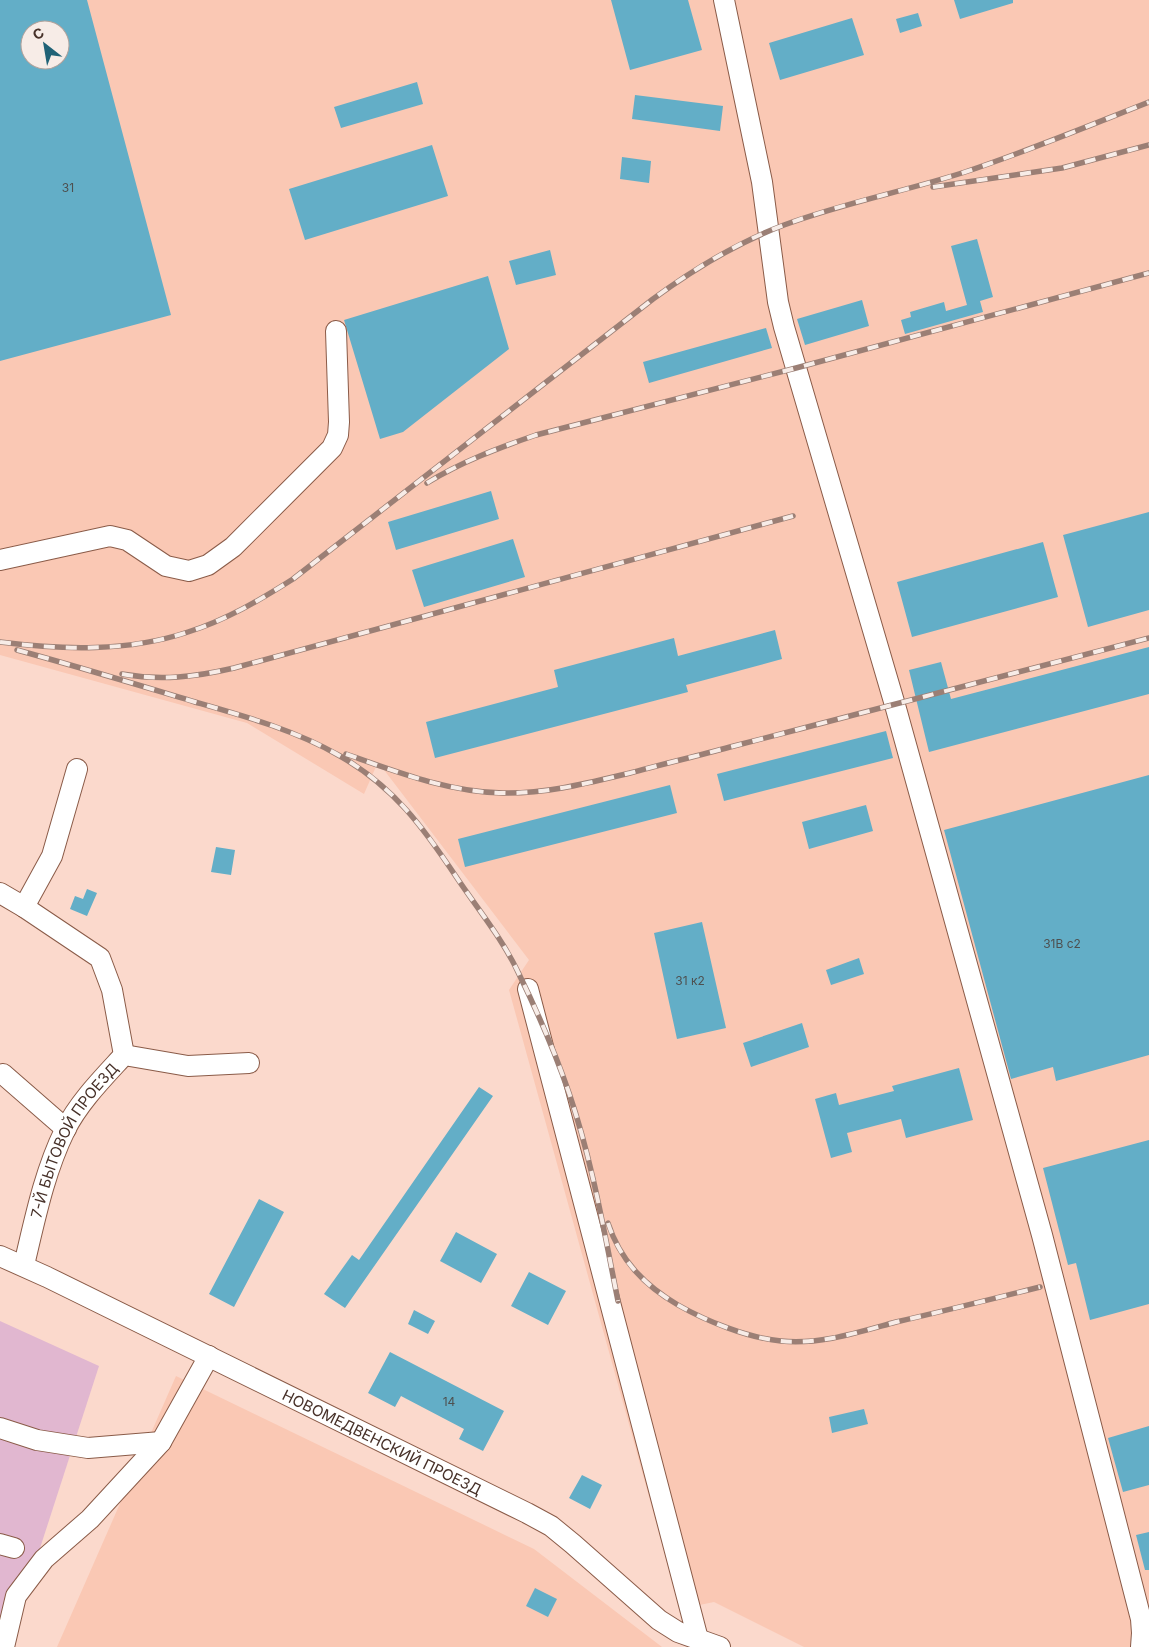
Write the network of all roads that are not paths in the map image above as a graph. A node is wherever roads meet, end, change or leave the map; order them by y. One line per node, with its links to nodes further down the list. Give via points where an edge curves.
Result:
1 (724, 0): 20 (street, via 762,182 778,302 898,714 1042,1235 1141,1619)
2 (336, 331): 3 (street, via 339,422 332,448 233,548 208,565 188,571 166,566 127,540 110,536)
3 (0, 560)
4 (77, 769): 6 (street, via 52,856)
5 (0, 893): 6 (street)
6 (24, 907): 8 (street, via 100,958 112,990)
7 (528, 989): 17 (street)
8 (124, 1055): 9 (street, 7-Й БЫТОВОЙ ПРОЕЗД, via 188,1066); 11 (street, 7-Й БЫТОВОЙ ПРОЕЗД, via 93,1089)
9 (250, 1063)
10 (3, 1074): 11 (street)
11 (66, 1129): 13 (street, 7-Й БЫТОВОЙ ПРОЕЗД, via 46,1179)
12 (0, 1256): 13 (street, НОВОМЕДВЕНСКИЙ ПРОЕЗД)
13 (24, 1266): 14 (street, НОВОМЕДВЕНСКИЙ ПРОЕЗД)
14 (209, 1356): 16 (street); 17 (street, НОВОМЕДВЕНСКИЙ ПРОЕЗД, via 551,1526 659,1620)
15 (0, 1428): 16 (street, via 37,1440 88,1448)
16 (161, 1442): 18 (street, via 90,1519 44,1559 16,1596)
17 (698, 1639): 19 (street, НОВОМЕДВЕНСКИЙ ПРОЕЗД)
18 (4, 1647)
19 (720, 1647)
20 (1141, 1647)

